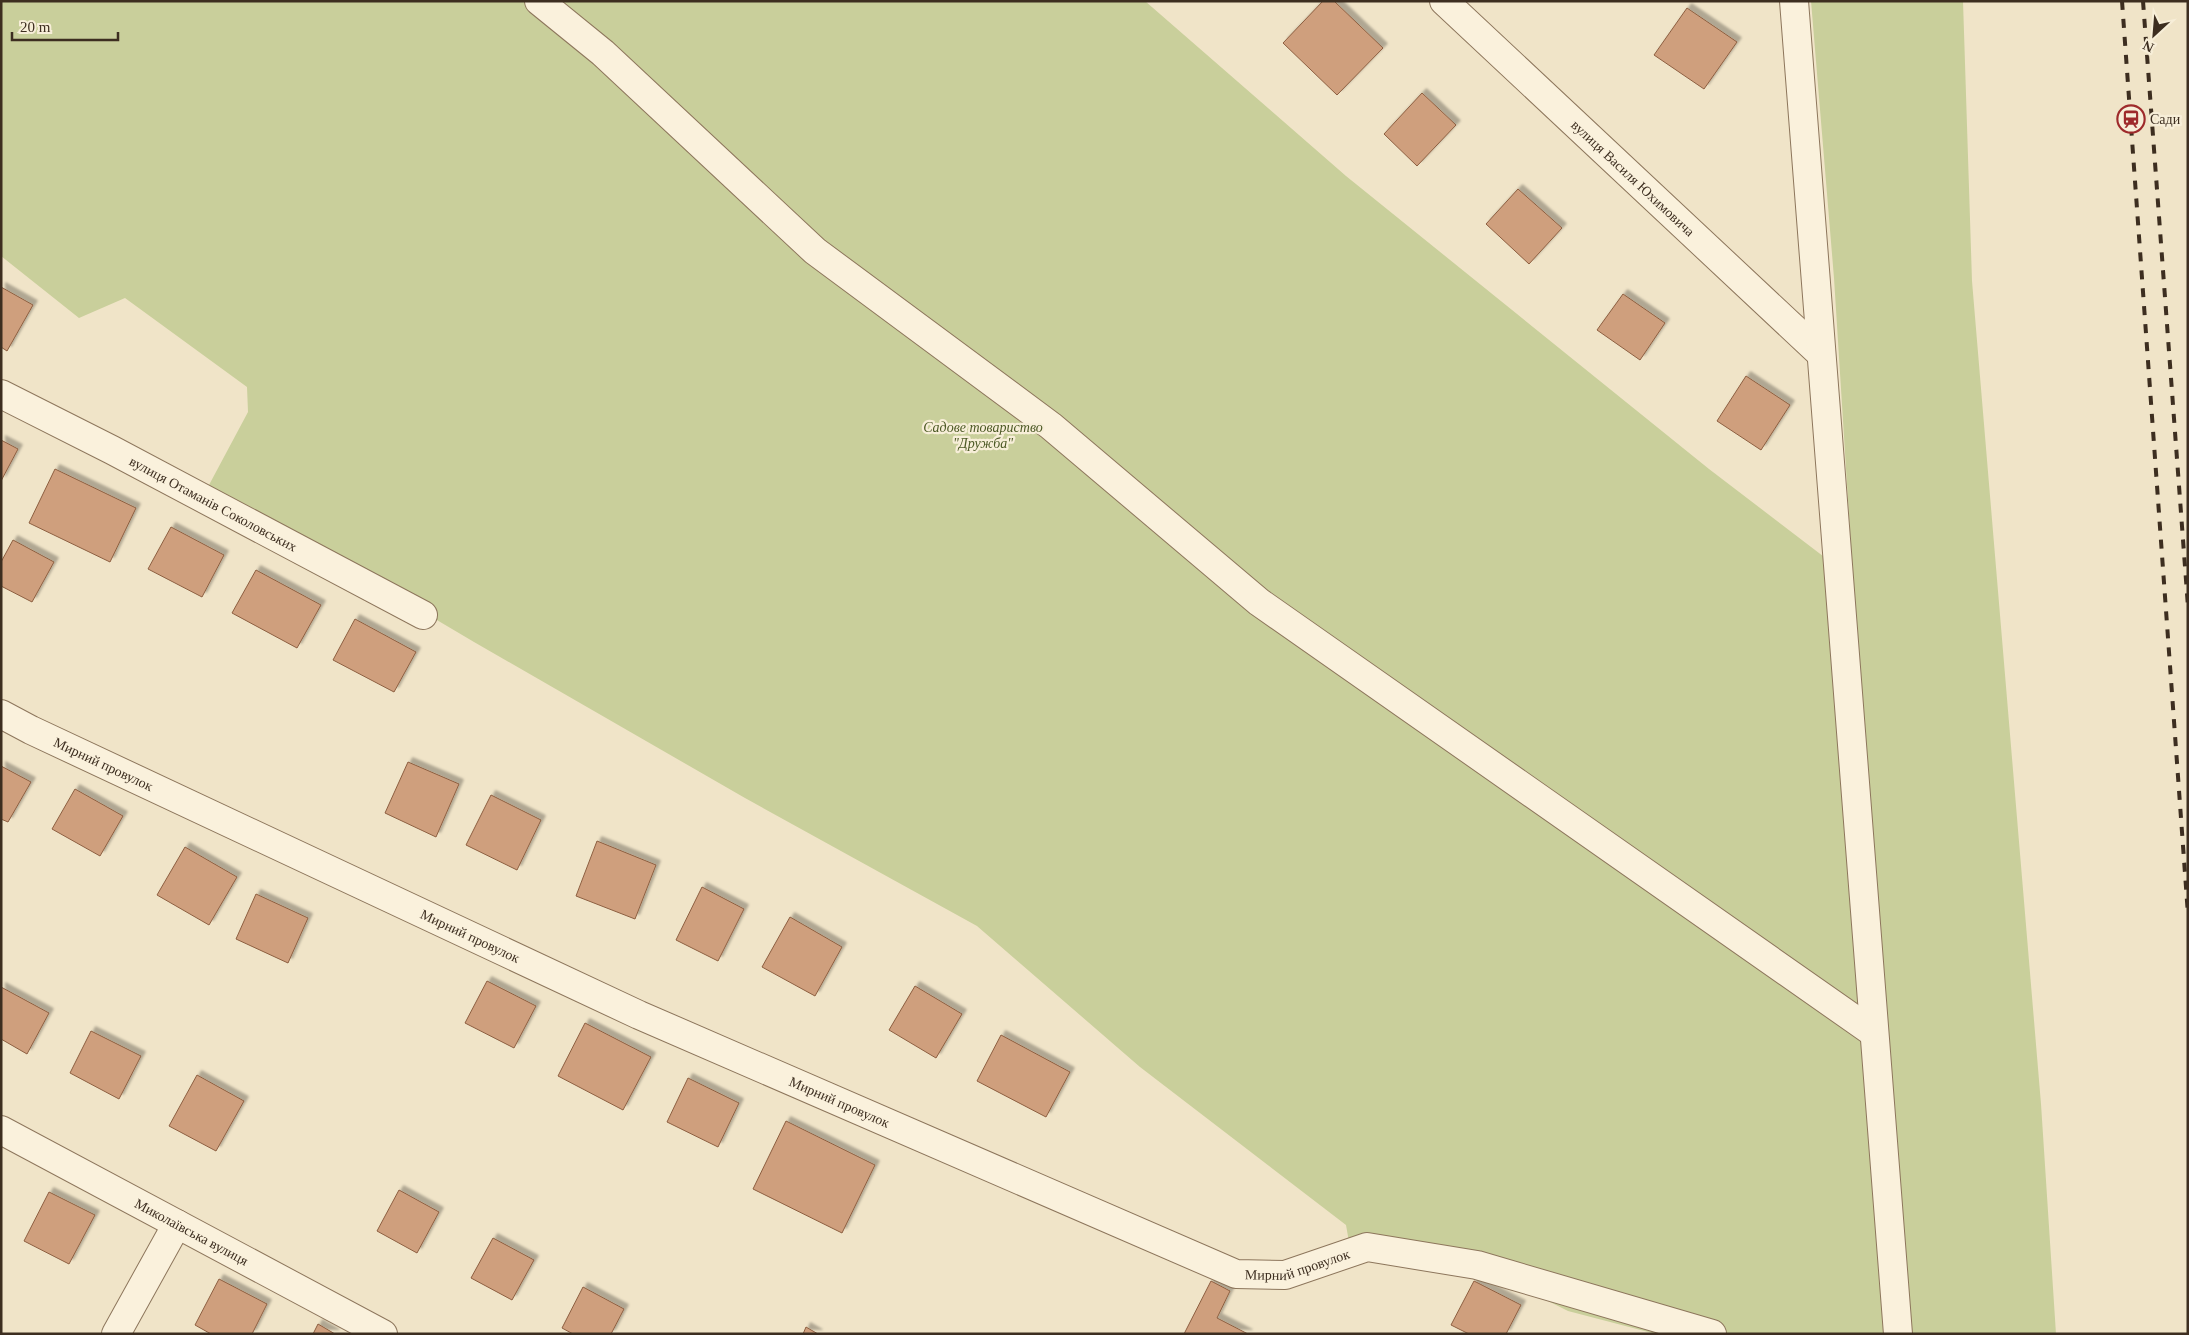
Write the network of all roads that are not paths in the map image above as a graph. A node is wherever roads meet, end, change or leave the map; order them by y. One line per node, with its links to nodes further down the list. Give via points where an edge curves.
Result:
1 (539, 1): 8 (street, via 603,53 815,251 1051,426 1259,602)
2 (1444, 1): 4 (street, вулиця Василя Юхимовича)
3 (1794, 1): 4 (street)
4 (1821, 354): 8 (street)
5 (1, 394): 6 (street, вулиця Отаманів Соколовських)
6 (423, 615)
7 (1, 714): 13 (street, Мирний провулок, via 639,1015 1236,1274 1285,1275 1367,1247 1477,1265)
8 (1874, 1033): 14 (street)
9 (1, 1130): 10 (street, Миколаївська вулиця)
10 (177, 1224): 11 (street); 12 (street, Миколаївська вулиця)
11 (116, 1334)
12 (383, 1334)
13 (1712, 1334)
14 (1898, 1334)

